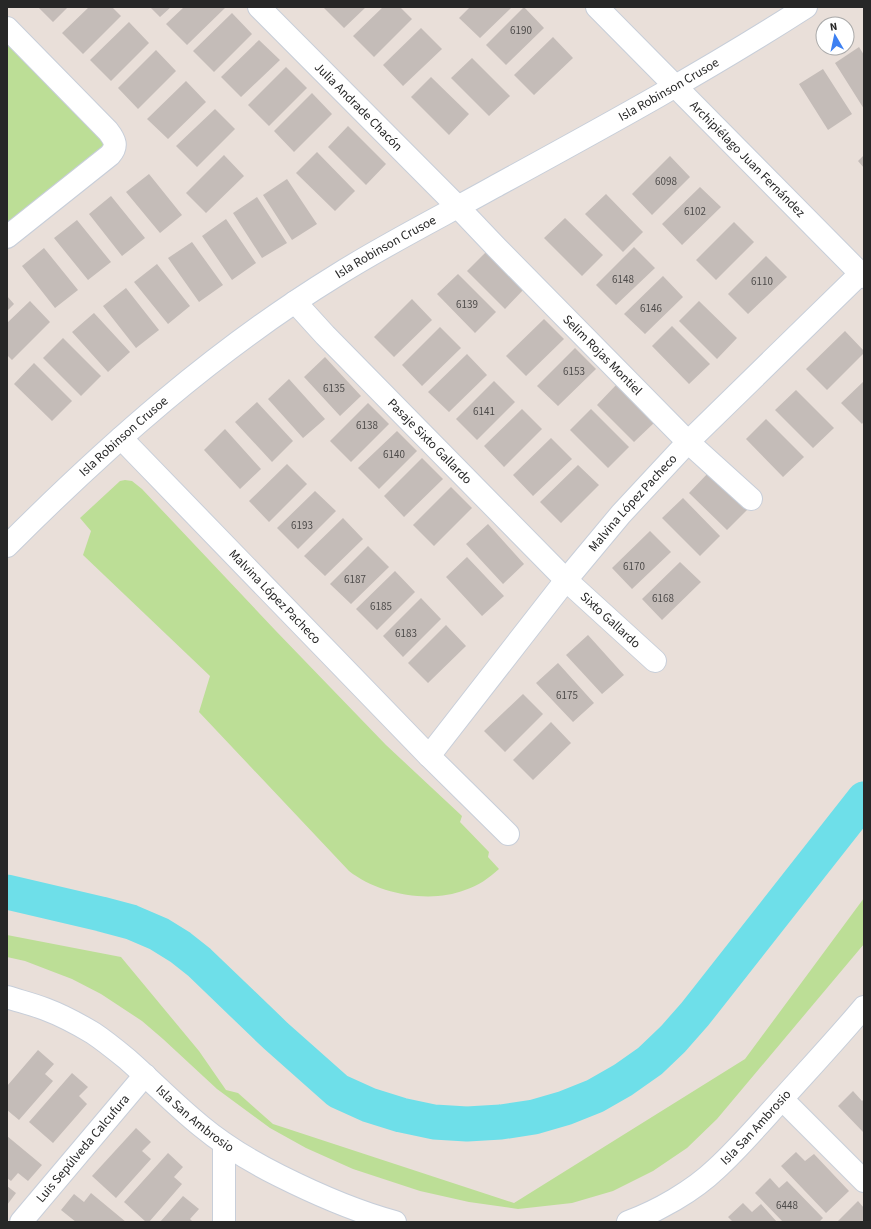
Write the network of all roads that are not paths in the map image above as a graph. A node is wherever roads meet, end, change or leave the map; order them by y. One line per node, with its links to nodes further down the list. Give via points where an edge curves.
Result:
1 (259, 7): 6 (street, Julia Andrade Chacón)
2 (597, 7): 5 (street, Archipiélago Juan Fernández)
3 (806, 7): 5 (street, Isla Robinson Crusoe)
4 (7, 28): 7 (street, via 108,131 114,139 115,148 110,155)
5 (675, 86): 6 (street, Isla Robinson Crusoe); 8 (street, Archipiélago Juan Fernández)
6 (458, 207): 9 (street, Isla Robinson Crusoe, via 344,271); 11 (street, Selim Rojas Montiel)
7 (7, 237)
8 (862, 275): 11 (street, Malvina López Pacheco)
9 (295, 302): 10 (street, Isla Robinson Crusoe, via 200,371); 14 (street, Pasaje Sixto Gallardo, via 325,336)
10 (121, 438): 13 (street, Isla Robinson Crusoe); 16 (street, Malvina López Pacheco)
11 (688, 442): 12 (street, Selim Rojas Montiel); 14 (street, Malvina López Pacheco, via 621,514)
12 (750, 500)
13 (7, 546)
14 (566, 580): 15 (street, Sixto Gallardo); 16 (street, Malvina López Pacheco)
15 (655, 660)
16 (429, 756): 17 (street, Malvina López Pacheco)
17 (508, 834)
18 (7, 997): 20 (street, Isla San Ambrosio, via 44,1009 94,1034)
19 (864, 1007): 21 (street, Isla San Ambrosio)
20 (145, 1075): 22 (street, Isla San Ambrosio); 25 (street, Luis Sepúlveda Calcufura)
21 (782, 1099): 23 (street); 24 (street, Isla San Ambrosio, via 715,1170)
22 (224, 1144): 26 (street); 27 (street, Isla San Ambrosio, via 262,1167 341,1205)
23 (864, 1182)
24 (653, 1217): 28 (street, Isla San Ambrosio)
25 (21, 1222)
26 (224, 1222)
27 (395, 1222)
28 (628, 1222)

